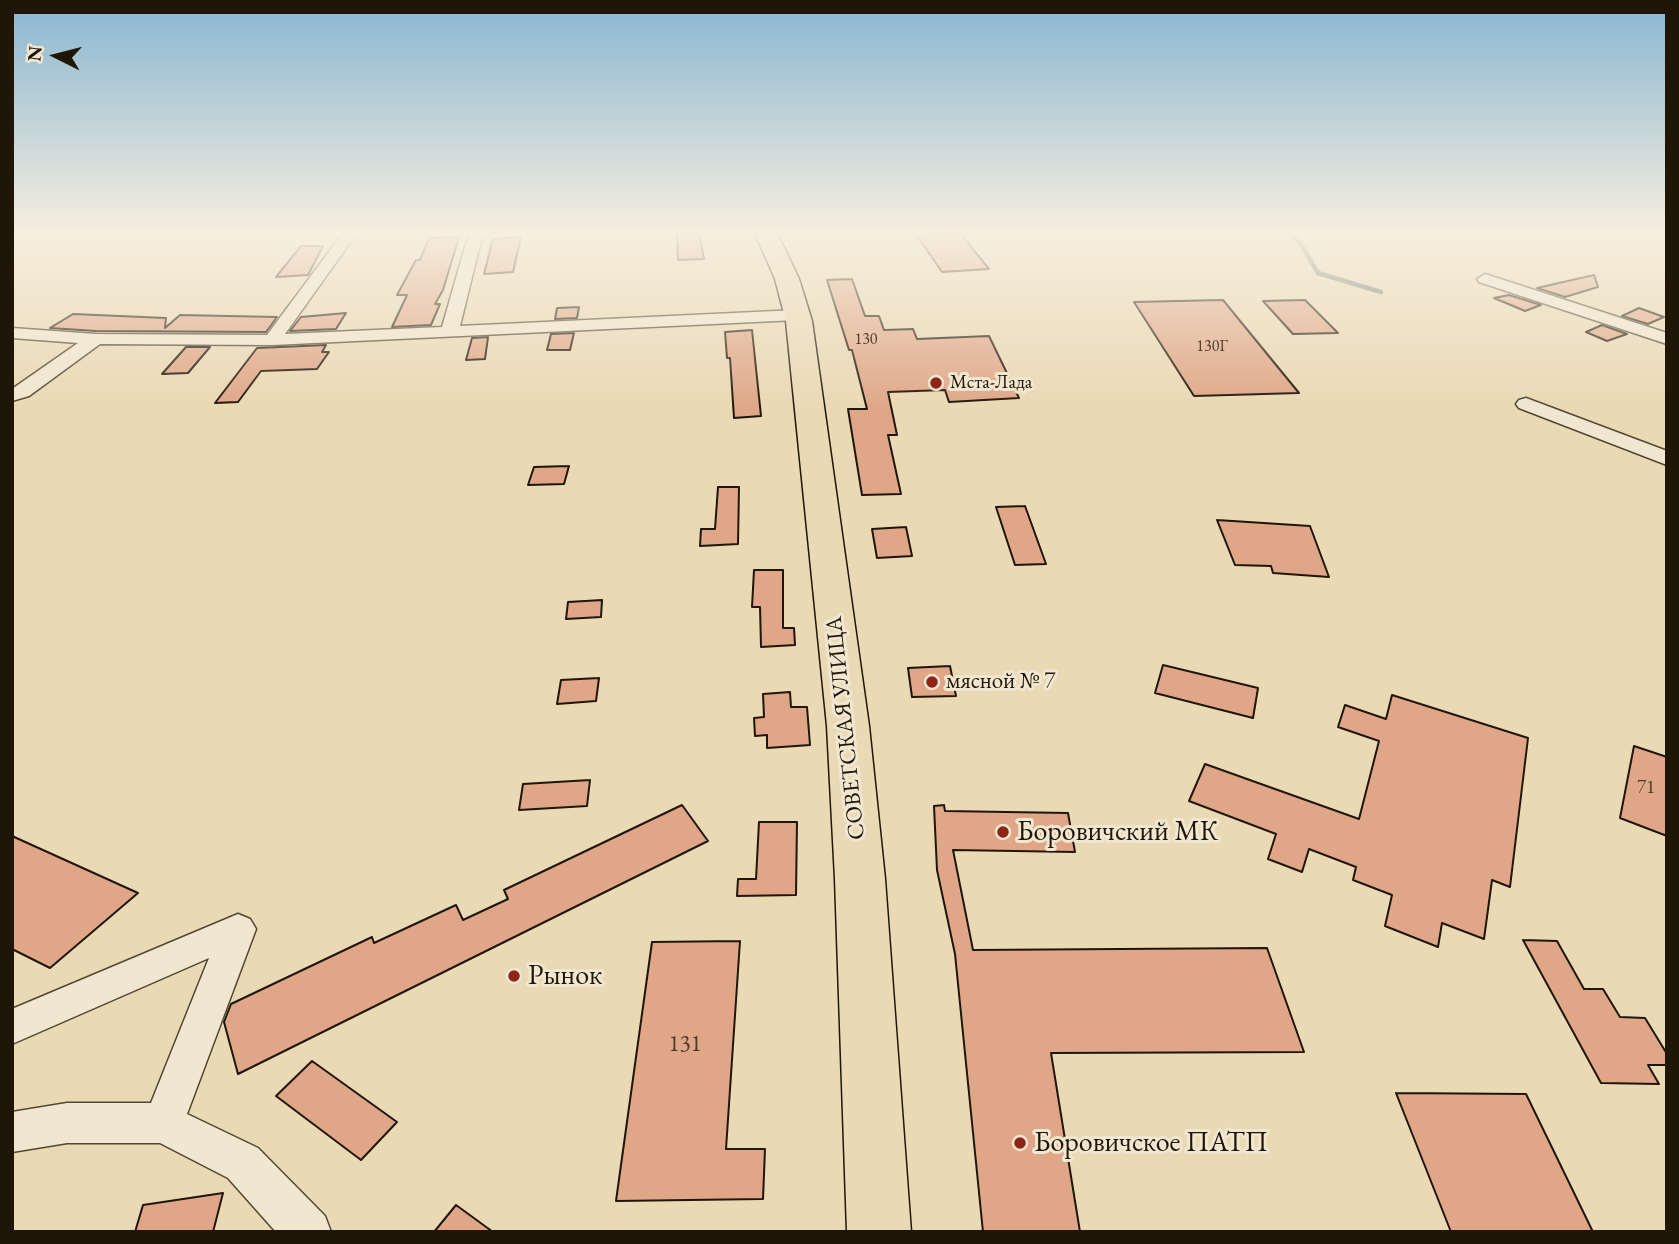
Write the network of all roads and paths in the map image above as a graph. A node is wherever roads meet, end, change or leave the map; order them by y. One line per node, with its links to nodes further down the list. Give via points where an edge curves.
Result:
1 (308, 291): 10 (street)
2 (460, 291): 6 (street)
3 (790, 291): 5 (main road, СОВЕТСКАЯ УЛИЦА)
4 (1522, 291): 9 (street)
5 (797, 315): 6 (street); 18 (main road, СОВЕТСКАЯ УЛИЦА, via 852,769)
6 (449, 332): 10 (street)
7 (12, 333): 8 (street)
8 (96, 339): 10 (street); 11 (street)
9 (1667, 339)
10 (272, 341)
11 (12, 395)
12 (1527, 404): 13 (street)
13 (1667, 459)
14 (12, 1027): 15 (street, via 238,929)
15 (163, 1123): 16 (street, via 67,1123); 17 (street, via 243,1163)
16 (12, 1132)
17 (293, 1226)
18 (879, 1232)

